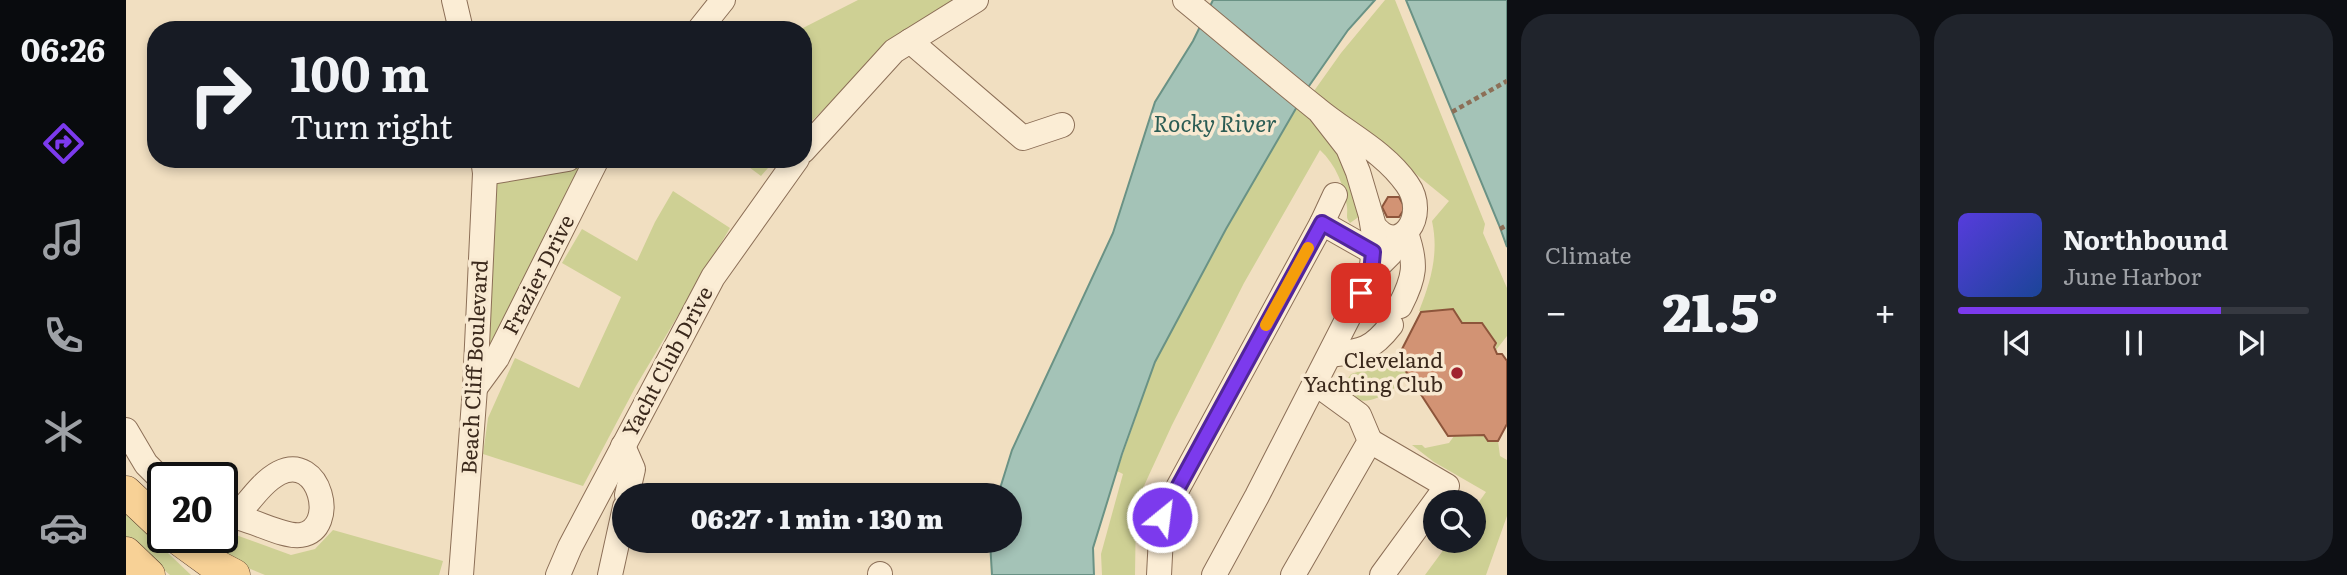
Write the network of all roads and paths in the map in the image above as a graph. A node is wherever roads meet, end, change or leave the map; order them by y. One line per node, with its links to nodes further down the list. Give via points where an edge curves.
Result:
1 (454, 0): 5 (street)
2 (723, 0): 6 (street)
3 (976, 0): 7 (street)
4 (1185, 0): 9 (street)
5 (459, 21)
6 (706, 21)
7 (910, 41): 11 (street, via 1023,138); 12 (street, via 894,51)
8 (1507, 80): 10 (path)
9 (1320, 112): 17 (street, via 1348,148); 21 (street, via 1367,143 1407,183 1417,208)
10 (1452, 113)
11 (1062, 125)
12 (812, 142)
13 (484, 168): 25 (street, Beach Cliff Boulevard)
14 (593, 168): 25 (street, Frazier Drive, via 498,358)
15 (791, 168): 28 (street, Yacht Club Drive, via 713,277)
16 (1335, 195): 18 (street)
17 (1371, 217): 21 (street, via 1380,233 1389,237); 22 (street)
18 (1322, 223): 22 (street); 41 (street, via 1162,517)
19 (1507, 225): 20 (path)
20 (1500, 229)
21 (1406, 233): 22 (street, via 1390,254); 23 (street, via 1414,272 1395,315 1378,341 1363,351)
22 (1372, 263): 23 (street)
23 (1330, 355): 24 (street)
24 (1315, 383): 27 (street, via 1359,415); 42 (street)
25 (475, 388): 38 (street, Beach Cliff Boulevard)
26 (126, 430): 29 (street)
27 (1370, 440): 43 (street); 44 (street, via 1447,486)
28 (623, 446): 30 (street, via 633,470); 39 (street, Yacht Club Drive)
29 (147, 465)
30 (630, 483)
31 (126, 492): 32 (main road)
32 (147, 512)
33 (126, 553): 36 (main road)
34 (198, 553): 37 (main road)
35 (615, 553): 40 (street)
36 (149, 575)
37 (234, 575)
38 (461, 575)
39 (558, 575)
40 (610, 575)
41 (1159, 575)
42 (1214, 575)
43 (1293, 575)
44 (1382, 575)

